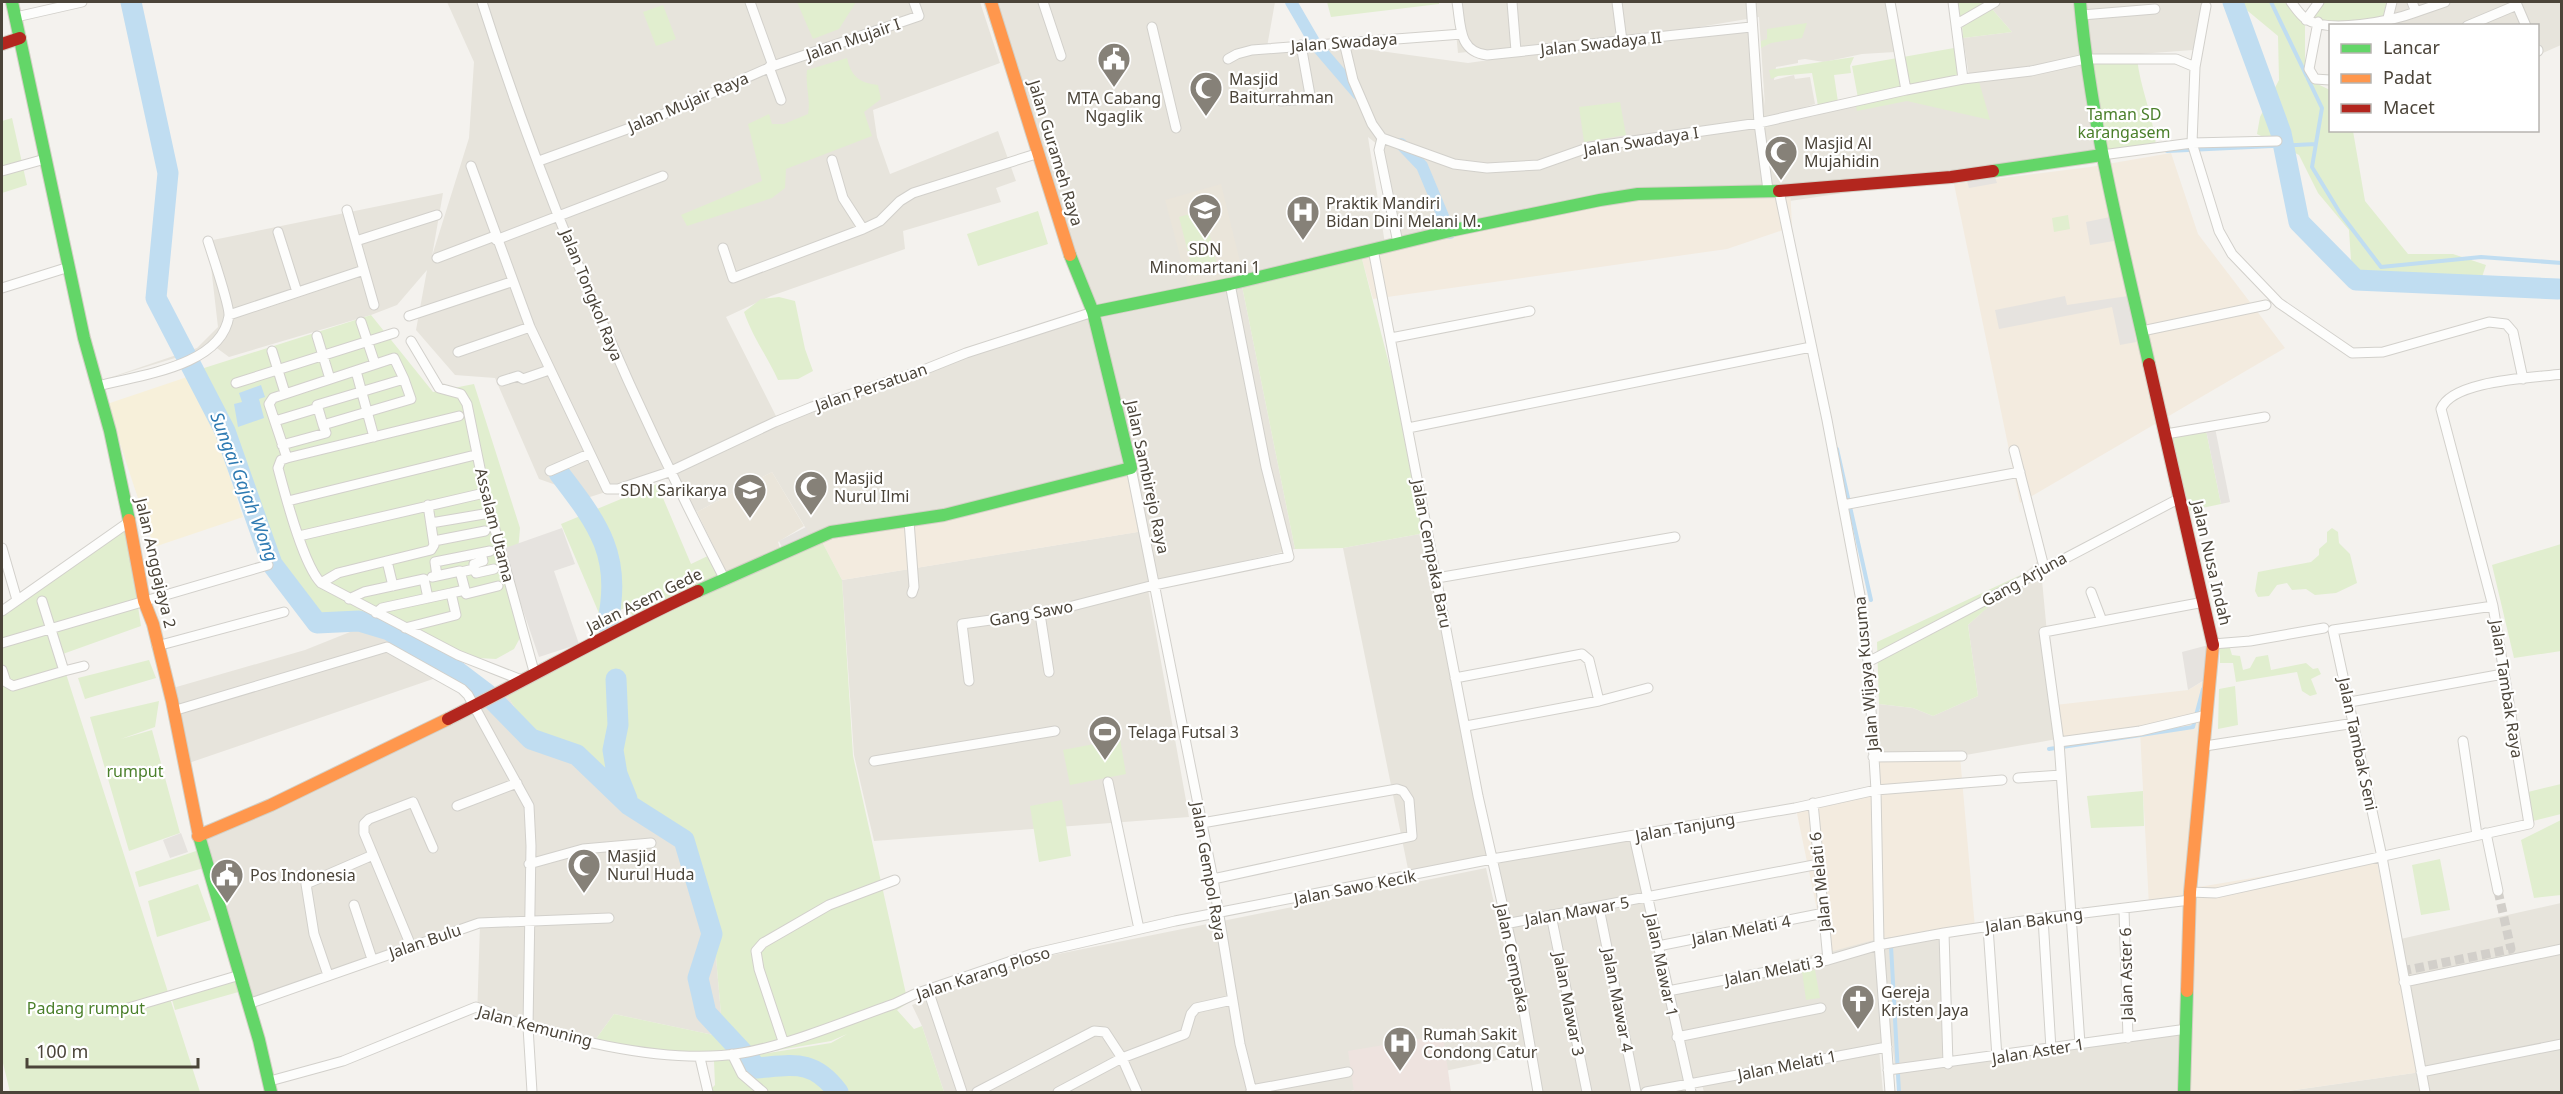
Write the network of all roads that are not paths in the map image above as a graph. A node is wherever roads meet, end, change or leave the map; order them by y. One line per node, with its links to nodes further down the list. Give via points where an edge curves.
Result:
1 (12, 2): 27 (street, Jalan Anggajaya 2)
2 (82, 2): 27 (street)
3 (482, 2): 63 (street, Jalan Tongkol Raya)
4 (750, 2): 47 (street)
5 (914, 2): 47 (street, Jalan Mujair I, via 919,16)
6 (991, 2): 59 (street, Jalan Gurameh Raya)
7 (1043, 2): 44 (street)
8 (1457, 2): 37 (street)
9 (1512, 2): 43 (street)
10 (1617, 2): 39 (street)
11 (1751, 2): 36 (street, Jalan Wijaya Kusuma)
12 (1890, 2): 51 (street)
13 (1953, 2): 30 (street)
14 (1995, 2): 30 (street)
15 (2080, 2): 26 (street, Jalan Nusa Indah)
16 (2291, 2): 28 (street)
17 (2319, 2): 28 (street)
18 (2392, 2): 32 (street)
19 (2412, 2): 25 (street)
20 (2445, 2): 25 (street)
21 (2528, 2): 22 (street)
22 (2517, 5): 33 (street); 34 (street)
23 (2206, 6): 48 (street)
24 (2155, 9): 26 (street)
25 (2416, 12): 32 (street)
26 (2082, 15): 46 (street, Jalan Nusa Indah)
27 (16, 17): 38 (street, Jalan Anggajaya 2)
28 (2306, 20): 29 (street)
29 (2318, 22): 31 (street); 50 (street, via 2309,69 2315,79)
30 (1957, 24): 49 (street)
31 (2333, 24)
32 (2387, 24)
33 (2472, 24)
34 (2525, 24)
35 (1152, 27): 55 (street)
36 (1751, 27): 39 (street, Jalan Swadaya II); 54 (street, Jalan Wijaya Kusuma)
37 (1462, 34): 40 (street, Jalan Swadaya); 43 (street, Jalan Swadaya II, via 1468,49 1475,54)
38 (20, 38): 41 (street); 61 (street, Jalan Anggajaya 2)
39 (1622, 41): 43 (street, Jalan Swadaya II)
40 (1344, 42): 42 (street, Jalan Swadaya); 56 (street, via 1353,80)
41 (2, 44)
42 (1303, 45): 45 (street, Jalan Swadaya, via 1252,50); 53 (street, via 1310,95 1306,99)
43 (1516, 51)
44 (1061, 56)
45 (1228, 59)
46 (2085, 60): 48 (street, Jalan Swadaya I, via 2176,59); 49 (street, Jalan Swadaya I); 60 (street, Jalan Nusa Indah)
47 (771, 67): 52 (street); 63 (street, Jalan Mujair Raya, via 641,123)
48 (2195, 68): 58 (street)
49 (1963, 79): 51 (street, Jalan Swadaya I)
50 (2329, 80)
51 (1906, 90): 54 (street, Jalan Swadaya I)
52 (781, 100)
53 (1281, 101)
54 (1759, 123): 56 (street, Jalan Swadaya I, via 1590,147 1539,165 1487,168 1455,164); 67 (street, Jalan Wijaya Kusuma)
55 (1176, 128)
56 (1382, 138): 76 (street, via 1379,150)
57 (2277, 141): 58 (street)
58 (2193, 148): 60 (street); 111 (street, via 2219,231 2232,254 2279,303 2329,339 2352,353 2383,351 2499,322 2513,332)
59 (1039, 153): 71 (street, via 913,193 880,221); 89 (street, Jalan Gurameh Raya, via 1077,276)
60 (2102, 155): 67 (street, via 1951,177); 94 (street, Jalan Nusa Indah)
61 (45, 159): 65 (street); 80 (street, Jalan Anggajaya 2)
62 (832, 160): 71 (street, via 843,198)
63 (539, 161): 70 (street, Jalan Tongkol Raya)
64 (471, 166): 73 (street)
65 (2, 171)
66 (663, 176): 70 (street)
67 (1774, 190): 76 (street, via 1638,194); 100 (street, Jalan Wijaya Kusuma)
68 (347, 210): 75 (street)
69 (437, 215): 75 (street)
70 (560, 216): 73 (street); 134 (street, Jalan Tongkol Raya, via 587,289)
71 (863, 229): 77 (street, via 733,278)
72 (278, 232): 85 (street)
73 (495, 238): 79 (street); 82 (street)
74 (208, 241): 90 (street)
75 (356, 241): 81 (street)
76 (1398, 243): 78 (street)
77 (723, 248)
78 (1373, 249): 83 (street); 97 (street, Jalan Cempaka Baru)
79 (438, 258)
80 (69, 267): 84 (street); 115 (street, Jalan Anggajaya 2)
81 (364, 270): 85 (street); 86 (street)
82 (511, 282): 91 (street); 93 (street)
83 (1230, 285): 89 (street); 162 (street, Gang Sawo, via 1266,467 1289,557)
84 (2, 288)
85 (297, 292): 90 (street)
86 (374, 305)
87 (2266, 305): 94 (street)
88 (1530, 311): 97 (street)
89 (1093, 312): 132 (street, Jalan Sambirejo Raya); 134 (street, Jalan Persatuan, via 812,407)
90 (229, 315): 115 (street, via 221,333 198,357)
91 (409, 316)
92 (361, 322): 99 (street)
93 (530, 327): 102 (street); 106 (street)
94 (2142, 331): 125 (street, Jalan Nusa Indah)
95 (394, 333): 99 (street)
96 (317, 336): 103 (street)
97 (1391, 338): 124 (street, Jalan Cempaka Baru)
98 (411, 341): 195 (street, Assalam Utama, via 441,390 460,394 467,404)
99 (367, 342): 103 (street); 104 (street)
100 (1811, 347): 124 (street); 139 (street, Jalan Wijaya Kusuma)
101 (272, 351): 105 (street)
102 (458, 352)
103 (323, 356): 105 (street); 109 (street)
104 (375, 364): 107 (street); 110 (street, via 394,358)
105 (278, 370): 113 (street); 117 (street)
106 (549, 370): 112 (street, via 524,379 518,376); 129 (street)
107 (356, 371): 109 (street); 116 (street)
108 (2562, 374): 111 (street)
109 (330, 379): 114 (street)
110 (404, 379): 116 (street); 119 (street, via 411,399)
111 (2523, 379): 175 (street, Jalan Tambak Raya, via 2461,391 2450,396 2441,410)
112 (502, 381)
113 (236, 383)
114 (311, 385): 117 (street); 118 (street)
115 (98, 386): 143 (street, Jalan Anggajaya 2)
116 (362, 392): 118 (street); 119 (street)
117 (285, 393): 122 (street, via 269,401)
118 (318, 407): 122 (street); 123 (street)
119 (368, 412): 123 (street); 126 (street)
120 (459, 416): 126 (street)
121 (2265, 417): 125 (street)
122 (275, 421): 127 (street)
123 (323, 425): 127 (street, via 326,433)
124 (1408, 428): 159 (street, Jalan Cempaka Baru)
125 (2166, 434): 137 (street, Jalan Nusa Indah)
126 (375, 437): 131 (street)
127 (282, 445): 131 (street)
128 (2014, 450): 135 (street)
129 (589, 454): 133 (street); 134 (street, Jalan Persatuan, via 607,489)
130 (471, 456): 138 (street)
131 (287, 458): 138 (street, via 281,460 278,468)
132 (1131, 468): 142 (street, Jalan Asem Gede); 162 (street, Jalan Sambirejo Raya)
133 (550, 471)
134 (669, 472): 158 (street, Jalan Tongkol Raya)
135 (2020, 472): 139 (street); 153 (street)
136 (480, 495): 140 (street)
137 (2180, 498): 153 (street, Gang Arjuna); 174 (street, Jalan Nusa Indah)
138 (288, 501): 146 (street)
139 (1843, 505): 188 (street, Jalan Wijaya Kusuma)
140 (428, 506): 144 (street); 146 (street)
141 (484, 514): 144 (street)
142 (909, 521): 158 (street, Jalan Asem Gede, via 831,532); 168 (street)
143 (129, 522): 171 (street); 173 (street, Jalan Anggajaya 2)
144 (431, 523): 148 (street)
145 (485, 531): 148 (street)
146 (299, 536): 161 (street, via 312,571)
147 (1675, 537): 159 (street)
148 (433, 545): 150 (street); 151 (street)
149 (2, 548): 171 (street)
150 (387, 561): 161 (street, via 338,573); 163 (street)
151 (435, 562): 154 (street, via 485,552 483,561 474,564); 157 (street)
152 (268, 565): 173 (street)
153 (2044, 567): 188 (street, Gang Arjuna)
154 (474, 568): 155 (street, via 476,573); 156 (street)
155 (494, 569)
156 (461, 572): 157 (street); 165 (street)
157 (437, 576): 160 (street)
158 (724, 578): 195 (street, Jalan Asem Gede, via 633,621)
159 (1437, 578): 194 (street, Jalan Cempaka Baru)
160 (424, 579): 163 (street); 169 (street)
161 (321, 583): 170 (street)
162 (1154, 585): 179 (street, Gang Sawo); 187 (street, Jalan Sambirejo Raya)
163 (393, 586): 170 (street)
164 (498, 586): 165 (street, via 466,594)
165 (465, 590): 167 (street)
166 (2091, 592): 180 (street)
167 (451, 593): 169 (street); 181 (street, via 456,615)
168 (912, 593)
169 (428, 598): 178 (street, via 382,608)
170 (349, 599): 178 (street)
171 (17, 600): 176 (street)
172 (42, 601): 182 (street)
173 (144, 602): 182 (street); 186 (street, Jalan Anggajaya 2)
174 (2204, 602): 180 (street); 185 (street, Jalan Nusa Indah)
175 (2493, 606): 183 (street); 193 (street, Jalan Tambak Raya)
176 (2, 611)
177 (284, 612): 186 (street)
178 (376, 613): 181 (street)
179 (1040, 614): 192 (street); 196 (street, Gang Sawo, via 962,624)
180 (2102, 621): 207 (street, via 2044,632)
181 (405, 627): 195 (street, via 458,655)
182 (51, 628): 184 (street); 191 (street)
183 (2328, 629): 185 (street); 199 (street, Jalan Tambak Seni)
184 (2, 643)
185 (2213, 644): 202 (street, Jalan Nusa Indah)
186 (157, 646): 201 (street, Jalan Anggajaya 2)
187 (1167, 650): 220 (street, Jalan Gempol Raya)
188 (1868, 662): 210 (street, Jalan Wijaya Kusuma)
189 (84, 666): 191 (street)
190 (2, 670): 191 (street, via 6,682 13,686)
191 (64, 671)
192 (1049, 672)
193 (2504, 674): 199 (street); 221 (street, Jalan Tambak Raya, via 2529,824)
194 (1455, 678): 198 (street, via 1582,654 1589,660); 204 (street, Jalan Cempaka Baru)
195 (525, 680): 200 (street, Jalan Asem Gede)
196 (969, 681)
197 (1648, 688): 198 (street)
198 (1599, 701): 204 (street)
199 (2350, 702): 203 (street, Jalan Tambak Seni)
200 (473, 707): 201 (street, via 462,689 387,647); 216 (street); 222 (street, Jalan Asem Gede, via 271,806)
201 (173, 711): 222 (street, Jalan Anggajaya 2)
202 (2207, 715): 207 (street, via 2140,731); 208 (street, Jalan Nusa Indah)
203 (2355, 723): 208 (street); 227 (street, Jalan Tambak Seni)
204 (1466, 726): 228 (street, Jalan Cempaka Baru)
205 (1055, 731): 211 (street)
206 (2463, 741): 221 (street)
207 (2059, 742): 212 (street)
208 (2205, 746): 234 (street, Jalan Nusa Indah)
209 (1962, 756): 210 (street)
210 (1873, 757): 217 (street, Jalan Wijaya Kusuma)
211 (874, 761)
212 (2061, 775): 213 (street); 241 (street)
213 (2018, 778)
214 (2002, 780): 217 (street, Jalan Tanjung)
215 (1108, 782): 248 (street)
216 (517, 783): 219 (street); 229 (street, via 529,806)
217 (1876, 790): 218 (street, Jalan Tanjung); 251 (street, Jalan Wijaya Kusuma)
218 (1813, 803): 223 (street, Jalan Tanjung); 230 (street, Jalan Melati 6)
219 (457, 806)
220 (1202, 824): 231 (street, Jalan Gempol Raya); 231 (street, via 1397,789 1409,800 1412,836)
221 (2482, 834): 227 (street, Jalan Tambak Raya); 233 (street)
222 (198, 836): 256 (street, Jalan Anggajaya 2)
223 (1634, 836): 228 (street, Jalan Tanjung); 235 (street, Jalan Mawar 1)
224 (651, 843): 229 (street, via 583,849)
225 (433, 848): 226 (street, via 413,802 367,821 364,833)
226 (373, 855): 250 (street); 257 (street, via 306,884 314,934)
227 (2382, 857): 234 (street, Jalan Tambak Raya); 258 (street, Jalan Tambak Seni)
228 (1492, 860): 239 (street, Jalan Sawo Kecik); 246 (street, Jalan Cempaka)
229 (529, 864): 245 (street)
230 (1819, 864): 235 (street, Jalan Mawar 5); 240 (street, Jalan Melati 6)
231 (1213, 879): 239 (street, Jalan Gempol Raya)
232 (895, 880): 269 (street, via 830,905 763,943 756,951)
233 (2498, 891)
234 (2190, 896): 238 (street, Jalan Bakung); 266 (street, Jalan Nusa Indah)
235 (1648, 897): 237 (street, Jalan Mawar 5); 252 (street, Jalan Mawar 1)
236 (354, 905): 254 (street)
237 (1599, 908): 242 (street, Jalan Mawar 5); 294 (street, Jalan Mawar 4)
238 (2124, 910): 241 (street, Jalan Bakung); 268 (street, Jalan Aster 6)
239 (1218, 913): 248 (street, Jalan Karang Ploso); 261 (street, Jalan Gempol Raya)
240 (1824, 913): 252 (street, Jalan Melati 4); 255 (street, Jalan Melati 6)
241 (2073, 914): 244 (street, Jalan Bakung); 270 (street)
242 (1551, 915): 246 (street, Jalan Mawar 5); 293 (street, Jalan Mawar 3)
243 (609, 918): 245 (street, Jalan Bulu)
244 (2043, 918): 247 (street, Jalan Bakung); 273 (street)
245 (529, 919): 250 (street, Jalan Bulu, via 479,922); 265 (street)
246 (1505, 924): 292 (street, Jalan Cempaka)
247 (1988, 927): 249 (street, Jalan Bakung); 275 (street)
248 (1139, 929): 259 (street, Jalan Karang Ploso, via 1032,954)
249 (1944, 933): 251 (street, Jalan Bakung); 278 (street)
250 (411, 945): 254 (street, Jalan Bulu)
251 (1879, 945): 255 (street, Jalan Melati 3); 272 (street, Jalan Wijaya Kusuma)
252 (1658, 946): 260 (street, Jalan Mawar 1)
253 (2562, 949): 258 (street)
254 (372, 958): 257 (street, Jalan Bulu)
255 (1828, 960): 260 (street, Jalan Melati 3)
256 (240, 975): 262 (street, Jalan Anggajaya 2); 264 (street)
257 (328, 975): 262 (street, Jalan Bulu)
258 (2404, 982): 281 (street, Jalan Tambak Seni)
259 (928, 990): 269 (street, Jalan Karang Ploso); 288 (street)
260 (1668, 991): 267 (street, Jalan Mawar 1)
261 (1232, 1000): 277 (street, via 1200,1006 1191,1014 1184,1035); 284 (street, Jalan Gempol Raya)
262 (249, 1004): 282 (street, Jalan Anggajaya 2)
263 (1821, 1008): 267 (street)
264 (115, 1012)
265 (528, 1027): 276 (street, Jalan Kemuning, via 593,1043); 282 (street, Jalan Kemuning, via 476,1007); 285 (street)
266 (2187, 1029): 268 (street, Jalan Aster 1); 297 (street, Jalan Nusa Indah)
267 (1677, 1036): 283 (street, Jalan Mawar 1)
268 (2128, 1038): 270 (street, Jalan Aster 1)
269 (783, 1041): 274 (street, Jalan Karang Ploso)
270 (2080, 1044): 273 (street, Jalan Aster 1)
271 (2562, 1044): 281 (street)
272 (1887, 1047): 279 (street, Jalan Wijaya Kusuma); 283 (street, Jalan Melati 1)
273 (2051, 1049): 275 (street, Jalan Aster 1)
274 (736, 1054): 276 (street, Jalan Kemuning); 287 (street, via 742,1074)
275 (1997, 1057): 278 (street, Jalan Aster 1)
276 (700, 1058): 286 (street)
277 (1122, 1058): 289 (street, via 1110,1036 1094,1031); 290 (street); 291 (street)
278 (1948, 1064): 279 (street, Jalan Aster 1)
279 (1893, 1070): 296 (street, Jalan Wijaya Kusuma)
280 (1348, 1072): 284 (street)
281 (2421, 1072): 298 (street, Jalan Tambak Seni)
282 (270, 1087)
283 (1689, 1088): 295 (street, Jalan Melati 1)
284 (1252, 1091)
285 (532, 1092)
286 (708, 1092)
287 (764, 1092)
288 (962, 1092)
289 (977, 1092)
290 (1058, 1092)
291 (1137, 1092)
292 (1538, 1092)
293 (1587, 1092)
294 (1636, 1092)
295 (1646, 1092)
296 (1890, 1092)
297 (2184, 1092)
298 (2425, 1092)

